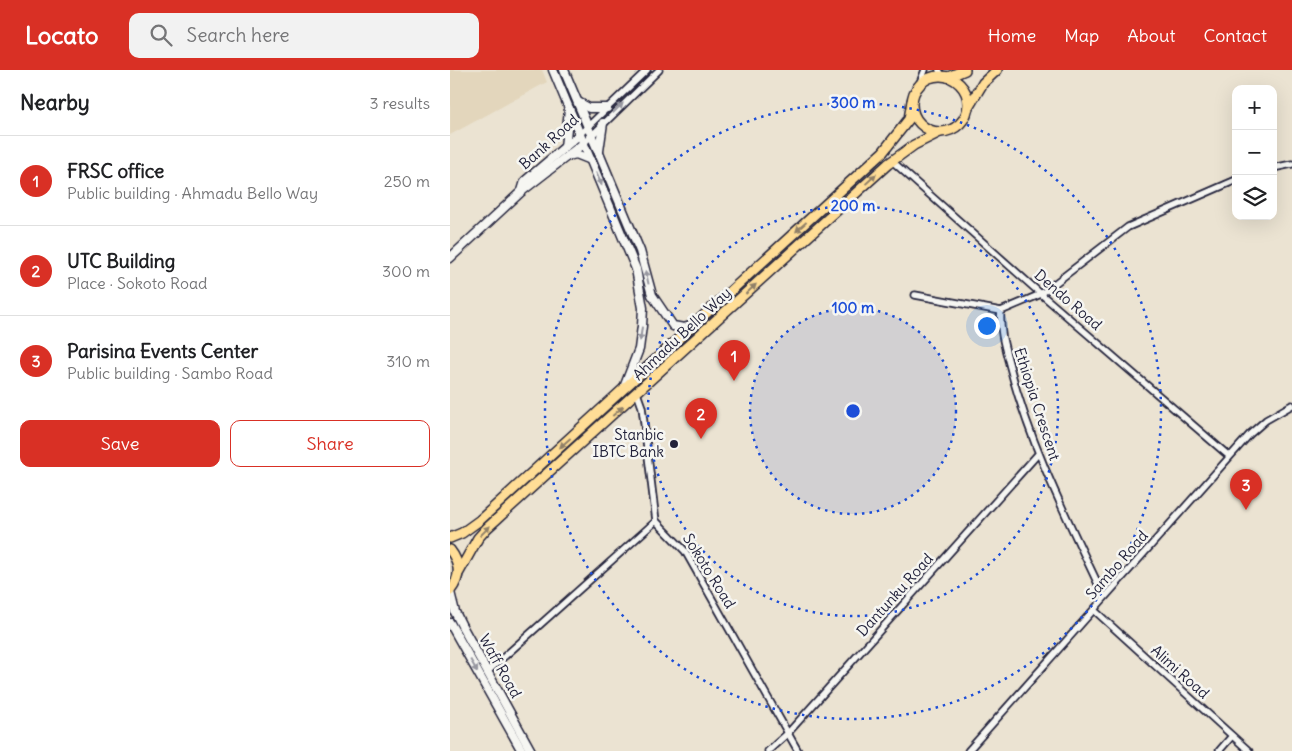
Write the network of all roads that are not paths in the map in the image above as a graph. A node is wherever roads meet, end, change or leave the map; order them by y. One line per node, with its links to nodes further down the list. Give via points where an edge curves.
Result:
1 (553, 70): 13 (street)
2 (564, 70): 11 (street)
3 (647, 70): 12 (street, Bank Road)
4 (659, 70): 15 (street, Bank Road, one-way to 4)
5 (925, 70): 9 (street)
6 (965, 70): 8 (main road)
7 (997, 70): 14 (main road, via 983,83)
8 (943, 74): 9 (main road); 14 (main road, via 964,90)
9 (919, 85): 10 (main road)
10 (912, 101): 17 (main road, via 920,123); 34 (main road, Ahmadu Bello Way, one-way to 34, via 909,118 884,152)
11 (578, 102): 12 (street, via 589,108); 16 (street)
12 (607, 108): 16 (street, Bank Road)
13 (569, 109): 18 (street); 21 (street)
14 (967, 110): 17 (main road, via 960,124)
15 (603, 123): 19 (street, Bank Road); 22 (street)
16 (588, 126): 18 (street, Bank Road); 19 (street)
17 (940, 132): 25 (main road, Ahmadu Bello Way)
18 (580, 134): 20 (street); 21 (street, Bank Road)
19 (592, 134): 20 (street, Bank Road); 22 (street)
20 (584, 142): 23 (street); 24 (street)
21 (565, 147): 29 (street, Bank Road, via 525,181)
22 (599, 153): 34 (street, one-way to 22, via 684,328 674,326 656,303 640,252)
23 (568, 156): 24 (street, via 576,154); 29 (street)
24 (591, 160): 36 (street, one-way to 36, via 636,269 643,308 639,349 629,379)
25 (892, 161): 31 (street, Dendo Road); 35 (main road, Ahmadu Bello Way, one-way to 25)
26 (1292, 164): 27 (street)
27 (1277, 167)
28 (1232, 182): 31 (street, via 1128,227)
29 (522, 191): 30 (street, Bank Road)
30 (450, 258)
31 (1041, 294): 33 (street); 39 (street, Dendo Road)
32 (915, 295): 33 (street)
33 (1001, 311): 38 (street, Ethiopia Crescent, via 1000,325 1017,392)
34 (699, 321): 36 (main road, Ahmadu Bello Way)
35 (638, 394): 40 (street); 43 (main road, Ahmadu Bello Way, one-way to 35, via 487,528)
36 (617, 396): 41 (main road, Ahmadu Bello Way, one-way to 41, via 480,520)
37 (1292, 405): 39 (street, Sambo Road, via 1266,420)
38 (1038, 454): 45 (street, Ethiopia Crescent); 49 (street, Dantunku Road)
39 (1229, 456): 45 (street, Sambo Road)
40 (656, 521): 48 (street); 49 (street, Sokoto Road, via 686,551)
41 (450, 538)
42 (450, 550): 43 (main road)
43 (459, 572): 44 (main road, Ahmadu Bello Way)
44 (450, 591): 48 (street, Waff Road, via 455,612)
45 (1104, 597): 46 (street, Sambo Road)
46 (1094, 610): 50 (street, Alimi Road); 55 (street, Sambo Road)
47 (450, 623): 51 (street, Waff Road, one-way to 51)
48 (487, 672): 52 (street, Waff Road)
49 (788, 733): 53 (street, Dantunku Road); 54 (street, Sokoto Road)
50 (1232, 736): 56 (street); 57 (street, Alimi Road)
51 (522, 751)
52 (531, 751)
53 (768, 751)
54 (798, 751)
55 (968, 751)
56 (1219, 751)
57 (1249, 751)

